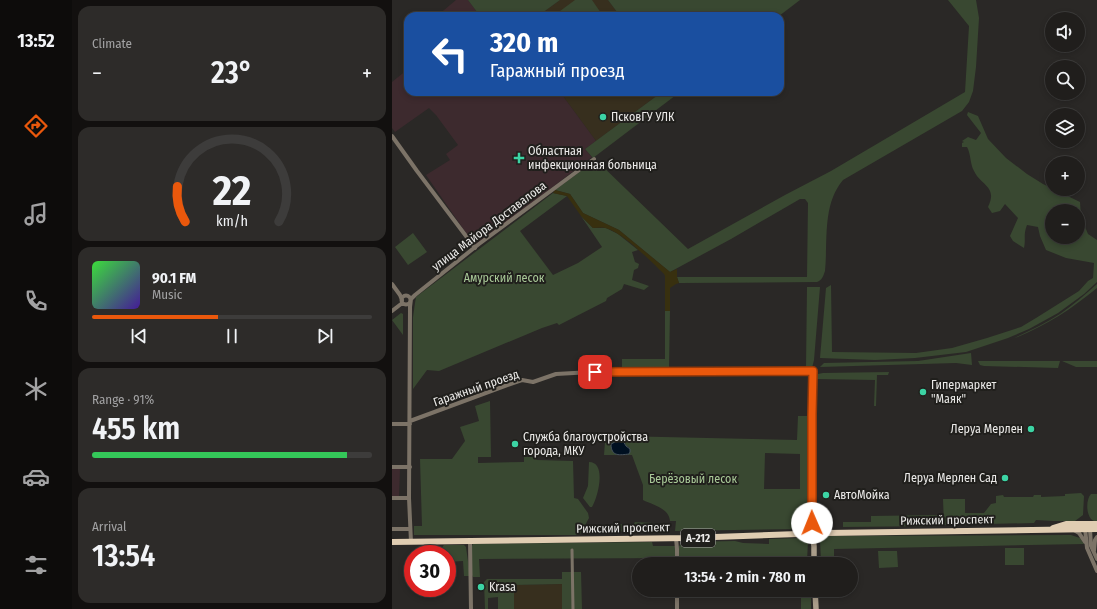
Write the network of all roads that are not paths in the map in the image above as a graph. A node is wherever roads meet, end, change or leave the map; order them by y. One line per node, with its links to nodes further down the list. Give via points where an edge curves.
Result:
1 (392, 136): 3 (street)
2 (594, 159): 3 (street, улица Майора Доставалова)
3 (474, 248): 5 (street, улица Майора Доставалова)
4 (392, 284): 6 (street)
5 (415, 295): 6 (street); 7 (street, улица Майора Доставалова)
6 (404, 299): 7 (street, via 410,298); 8 (street); 9 (street)
7 (410, 301): 9 (street)
8 (392, 311)
9 (410, 311): 10 (street)
10 (410, 423): 11 (street); 13 (street); 23 (street, Гаражный проезд, via 516,382 533,382 556,374 610,371 813,371)
11 (392, 424)
12 (392, 467): 13 (street)
13 (410, 468): 15 (street)
14 (392, 498): 15 (street)
15 (410, 498): 19 (street)
16 (1097, 524): 17 (highway, Рижский проспект / А-212)
17 (1087, 528): 20 (highway, Рижский проспект / А-212); 21 (highway, Рижский проспект / А-212, via 1066,524); 22 (highway, Рижский проспект / А-212); 29 (street); 31 (street)
18 (392, 529): 19 (street)
19 (410, 529): 28 (street)
20 (1097, 529)
21 (1046, 530): 22 (highway, Рижский проспект / А-212); 23 (highway, Рижский проспект / А-212)
22 (1074, 530): 29 (street)
23 (812, 533): 25 (highway, Рижский проспект / А-212); 33 (main road)
24 (1097, 537): 31 (street, via 1094,545)
25 (676, 538): 26 (highway, Рижский проспект / А-212); 32 (street)
26 (470, 541): 28 (highway, Рижский проспект / А-212); 38 (street)
27 (392, 542): 28 (highway, Рижский проспект / А-212)
28 (411, 542)
29 (1085, 542): 35 (street)
30 (572, 550): 39 (street)
31 (1095, 554): 34 (street)
32 (677, 557)
33 (814, 557)
34 (1097, 559)
35 (1097, 571)
36 (677, 597): 40 (street)
37 (815, 597): 41 (main road)
38 (470, 609)
39 (573, 609)
40 (677, 609)
41 (816, 609)

